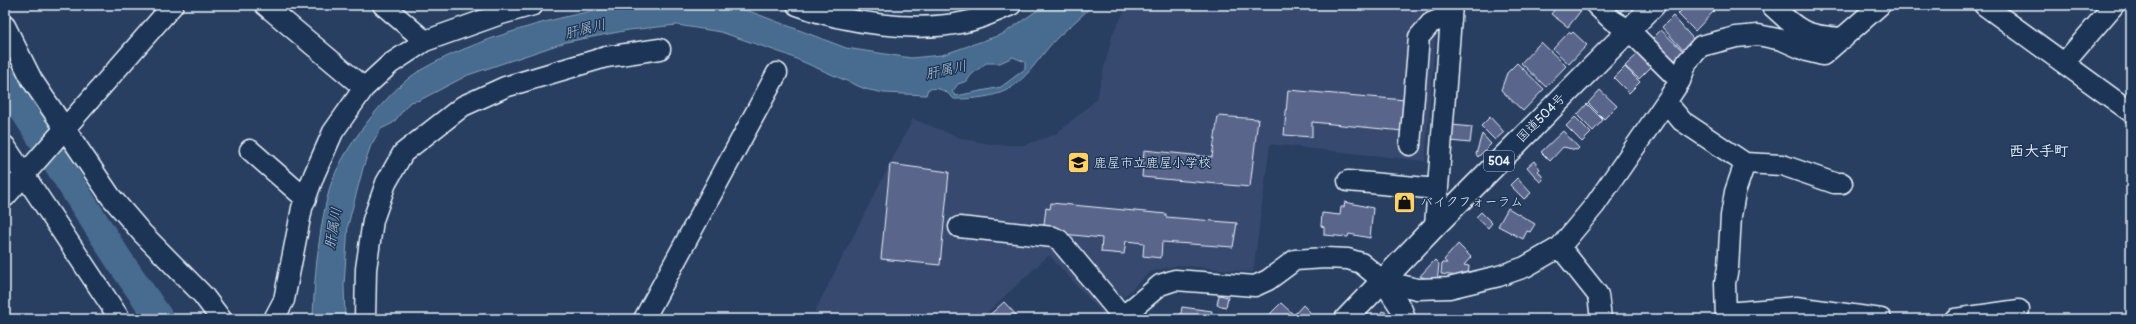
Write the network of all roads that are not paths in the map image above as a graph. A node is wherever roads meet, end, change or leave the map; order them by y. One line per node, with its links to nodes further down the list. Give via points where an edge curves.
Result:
1 (173, 5): 26 (street)
2 (265, 5): 23 (street)
3 (383, 5): 18 (street)
4 (533, 5): 13 (street)
5 (797, 5): 6 (street, via 819,13 924,28 966,22)
6 (1011, 5)
7 (1596, 5): 16 (street, via 1612,20)
8 (1654, 5): 16 (highway, 国道504号 / 504)
9 (1771, 5): 17 (street, via 1804,32 1816,37)
10 (1880, 5): 17 (street)
11 (2114, 5): 20 (street)
12 (1988, 6): 20 (street)
13 (503, 9): 18 (street)
14 (1452, 12): 27 (street, via 1431,23 1419,37); 34 (street)
15 (5, 26): 26 (street, via 32,80)
16 (1629, 30): 22 (street); 37 (highway, 国道504号 / 504)
17 (1844, 38): 22 (street, via 1823,55 1806,52 1782,40 1758,35 1736,37 1701,46 1687,62)
18 (425, 41): 23 (street, via 390,64)
19 (660, 49): 48 (street, via 606,57 505,87 463,106 403,153 386,183 373,220 366,269)
20 (2065, 62): 25 (street)
21 (777, 73): 42 (street)
22 (1680, 81): 24 (street)
23 (364, 88): 36 (street, via 333,132)
24 (1666, 102): 30 (street, via 1682,121); 39 (street, via 1595,205)
25 (2131, 112)
26 (65, 128): 31 (street); 46 (street, via 111,197 142,233 203,295)
27 (1410, 145)
28 (5, 146): 31 (street)
29 (250, 150): 36 (street)
30 (1745, 163): 33 (street, via 1782,165 1834,183); 43 (street, via 1735,192 1731,216 1725,283)
31 (23, 175): 35 (street); 45 (street)
32 (1348, 181): 34 (street)
33 (1842, 183)
34 (1438, 189): 37 (street)
35 (5, 197)
36 (306, 199): 47 (street, via 284,300)
37 (1435, 226): 40 (highway, 国道504号 / 504)
38 (959, 227): 44 (street, via 1053,237 1059,240)
39 (1560, 247): 40 (street, via 1525,267 1449,288 1417,289); 51 (street, via 1598,295)
40 (1383, 281): 44 (street, via 1361,263 1348,259 1295,260 1268,280 1255,286 1174,280 1160,285); 49 (highway, 国道504号 / 504); 50 (street)
41 (2020, 310): 53 (street)
42 (652, 316)
43 (1726, 316): 52 (street, via 1796,307)
44 (1121, 318)
45 (120, 319)
46 (221, 319)
47 (274, 319)
48 (365, 319)
49 (1346, 319)
50 (1406, 319)
51 (1601, 319)
52 (1881, 319)
53 (1955, 319)

